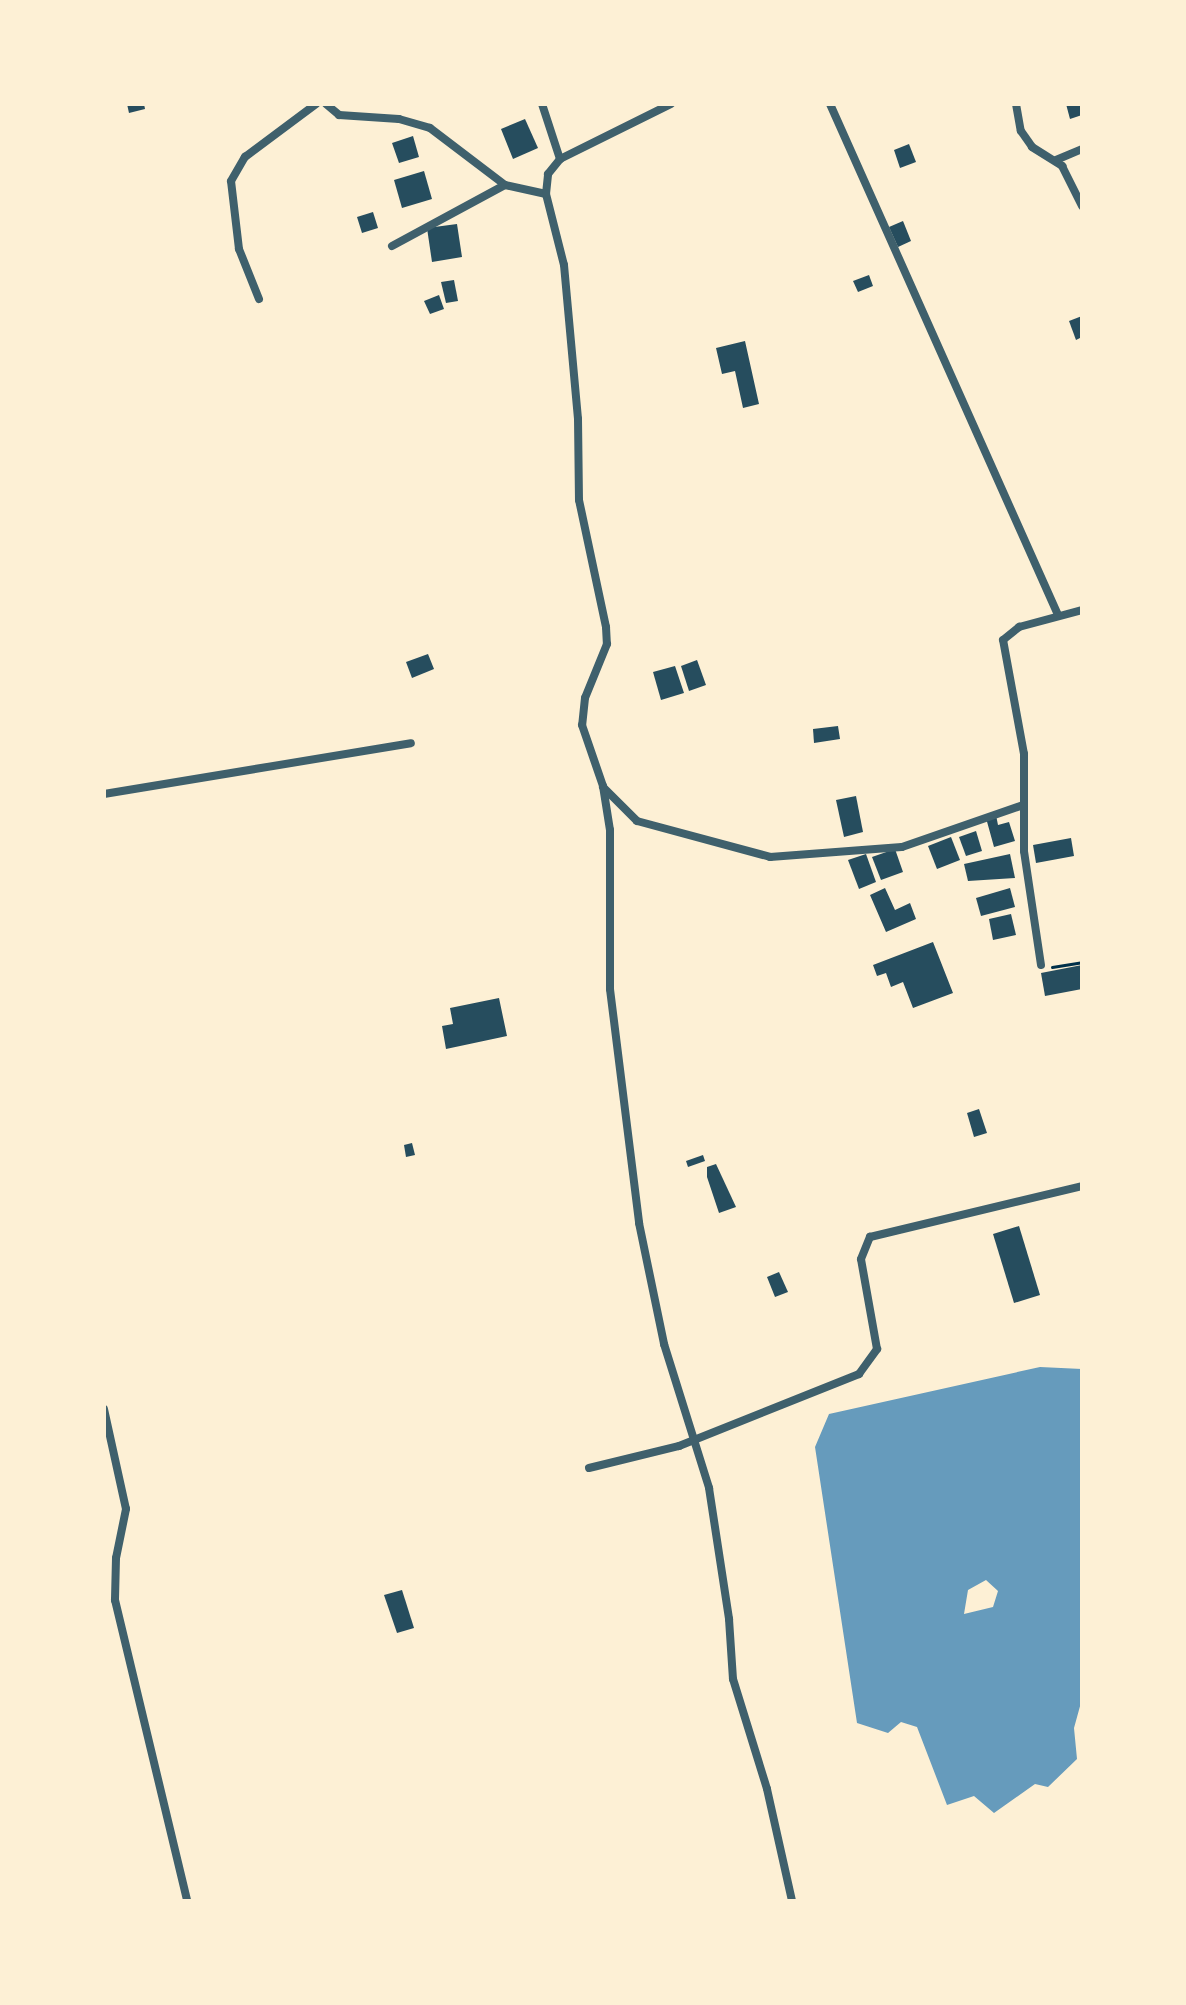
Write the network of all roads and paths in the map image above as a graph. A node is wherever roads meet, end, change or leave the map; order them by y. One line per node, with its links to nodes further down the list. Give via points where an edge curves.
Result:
1 (316, 104): 14 (street, via 245,157 231,181 239,249)
2 (326, 104): 10 (street, via 339,115 399,119 430,128)
3 (542, 104): 8 (street)
4 (671, 104): 8 (street)
5 (830, 104): 16 (street)
6 (1016, 104): 9 (street, via 1027,139)
7 (1082, 149): 9 (street)
8 (560, 159): 11 (street, via 548,174)
9 (1056, 160): 12 (street, via 1072,179)
10 (505, 185): 11 (street); 13 (street)
11 (546, 194): 18 (street, via 564,265 578,419 579,500 606,627 607,644 585,698 582,725)
12 (1082, 206)
13 (392, 246)
14 (259, 299)
15 (1082, 610): 16 (street)
16 (1058, 615): 20 (street, via 1019,627 1003,640 1024,754)
17 (411, 743): 19 (street)
18 (603, 786): 20 (street, via 637,821 770,857 902,847); 25 (street, via 610,830 610,989 639,1223 664,1344)
19 (104, 794)
20 (1023, 805): 22 (street, via 1028,888)
21 (1082, 962): 22 (path)
22 (1041, 965)
23 (1082, 1186): 25 (street, via 870,1237 861,1259 876,1333 871,1363 814,1394)
24 (104, 1409): 27 (street, via 126,1509 116,1558 115,1600)
25 (692, 1440): 26 (street); 28 (street, via 709,1488 733,1679 767,1789)
26 (589, 1468)
27 (187, 1901)
28 (792, 1901)

